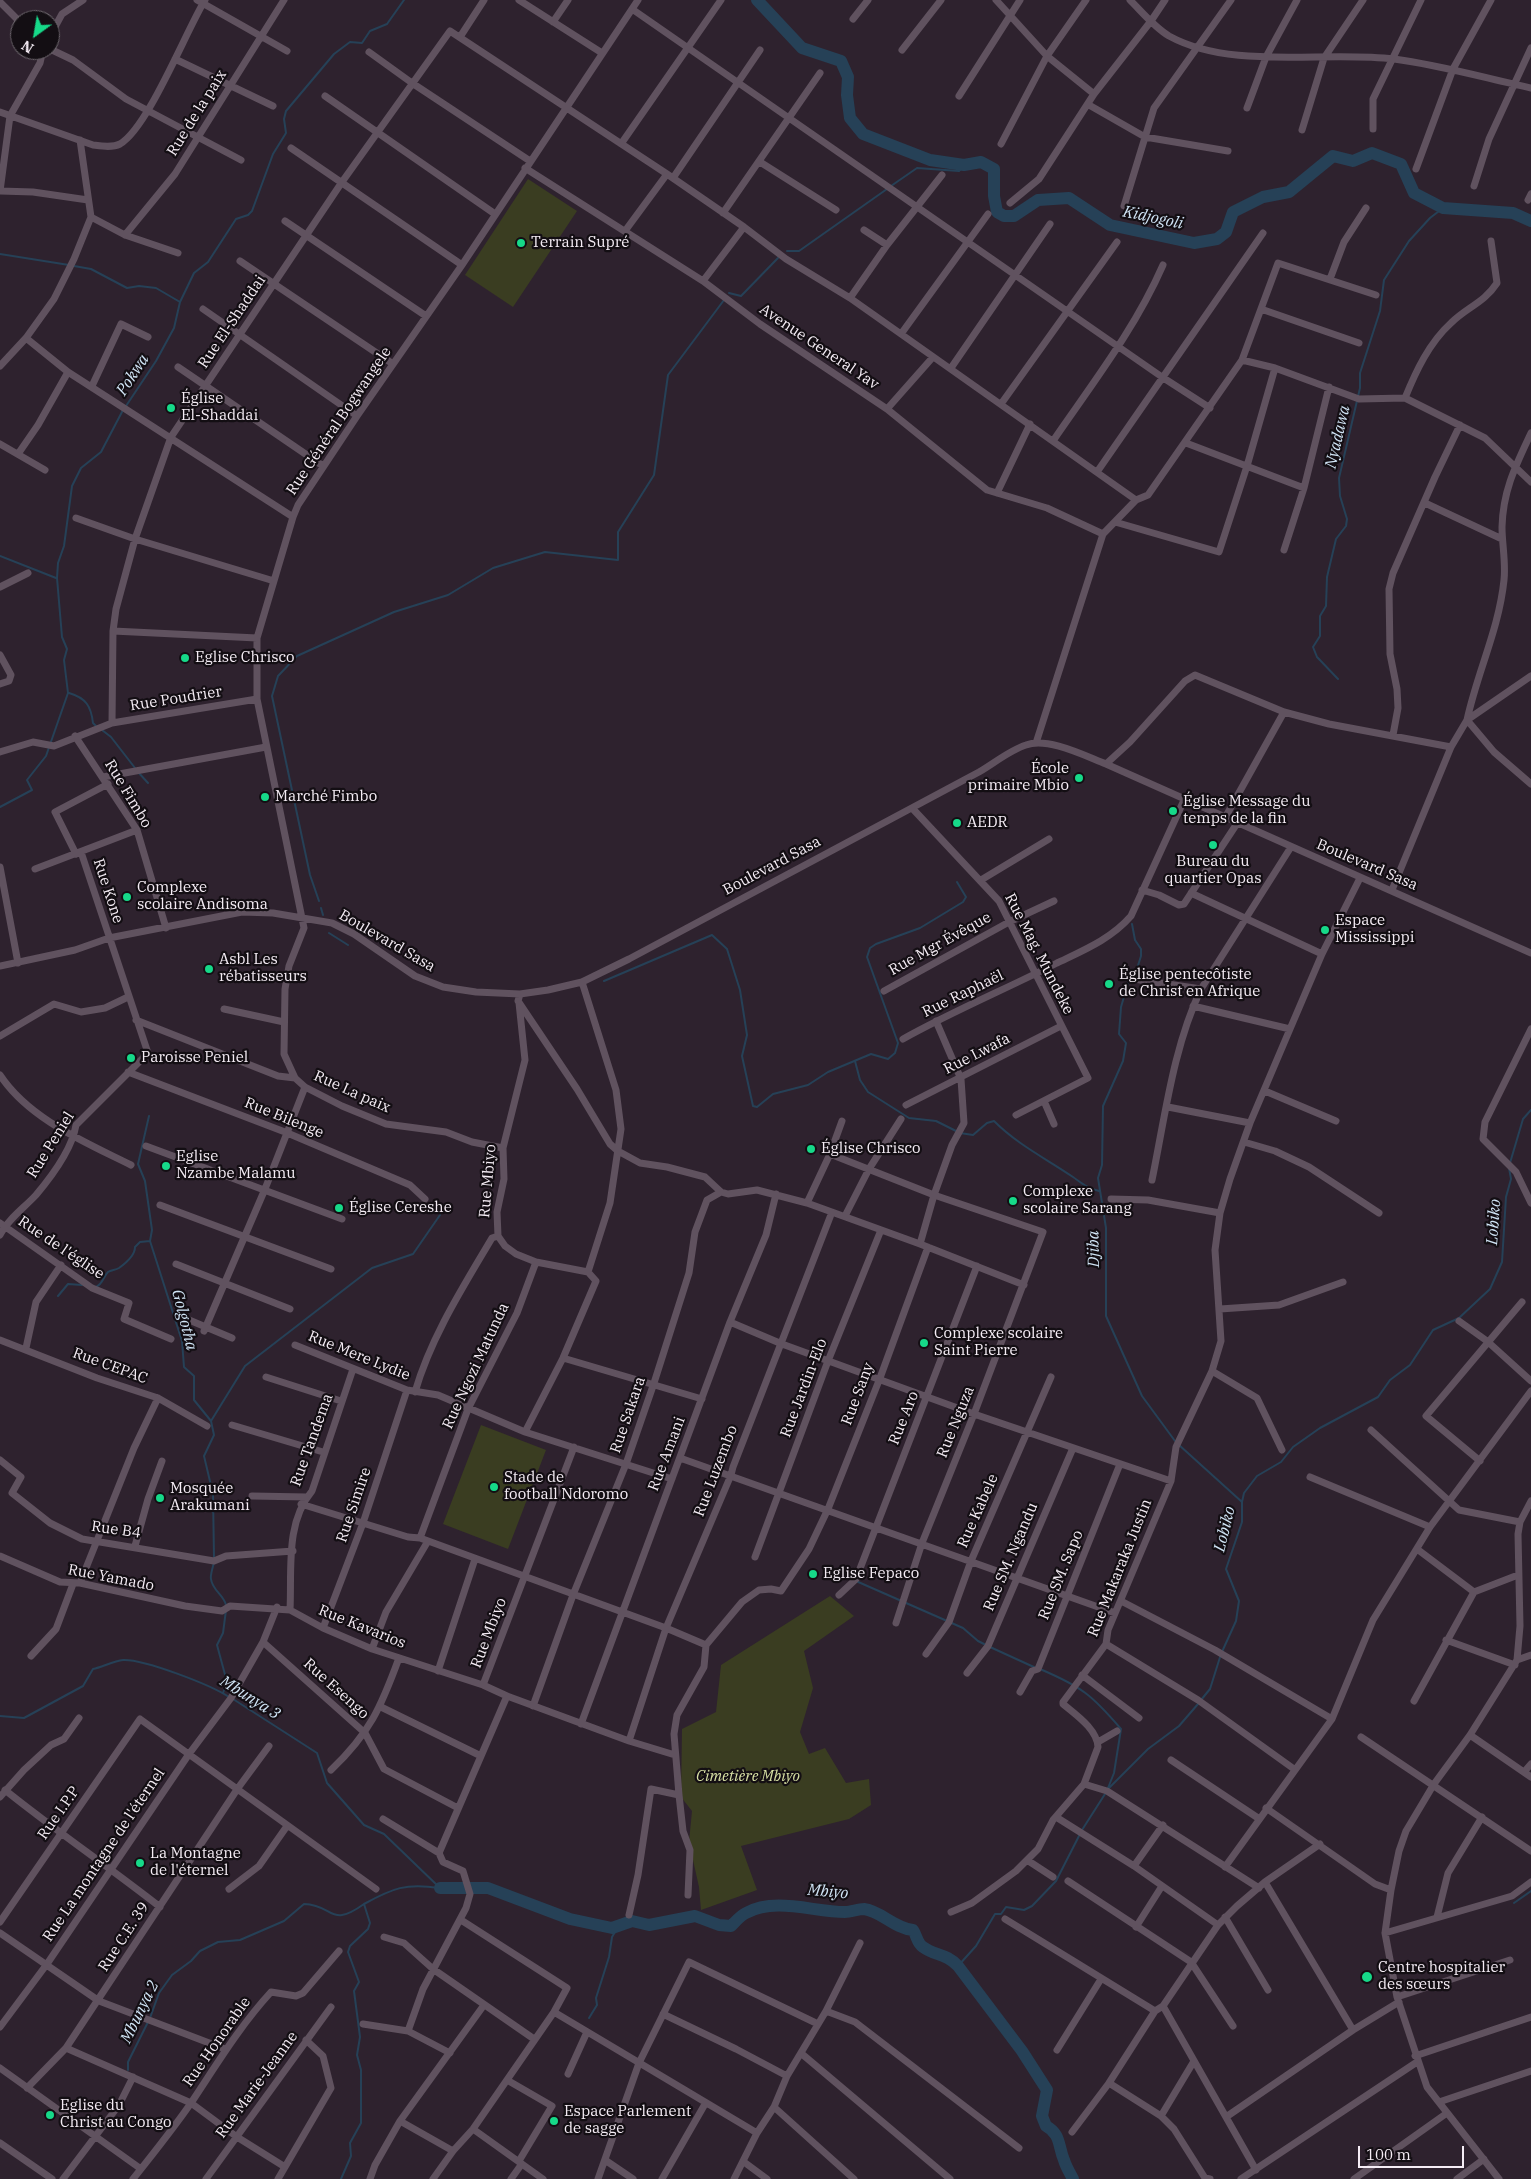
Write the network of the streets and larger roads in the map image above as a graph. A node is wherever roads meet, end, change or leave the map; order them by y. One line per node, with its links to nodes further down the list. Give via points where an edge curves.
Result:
1 (83, 0): 25 (street)
2 (284, 0): 29 (street, Rue de la paix)
3 (484, 0): 30 (street)
4 (519, 0): 28 (street)
5 (568, 0): 28 (street)
6 (637, 0): 22 (street, Rue Général Bogwangele)
7 (721, 0): 31 (street)
8 (868, 0): 26 (street)
9 (941, 0): 35 (street)
10 (996, 0): 24 (street)
11 (1020, 0): 24 (street)
12 (1086, 0): 40 (street)
13 (1130, 0): 27 (street)
14 (1164, 0): 27 (street)
15 (1231, 0): 33 (street)
16 (1297, 0): 41 (street)
17 (1363, 0): 42 (street)
18 (1421, 0): 43 (street)
19 (1491, 0): 46 (street)
20 (202, 1): 29 (street); 44 (street)
21 (0, 2): 23 (street)
22 (632, 9): 31 (street); 38 (street, Rue Général Bogwangele)
23 (10, 12)
24 (1010, 15): 40 (street); 55 (street)
25 (60, 18)
26 (853, 19)
27 (1152, 21): 33 (street, via 1167,35); 53 (street)
28 (553, 22): 38 (street)
29 (263, 36): 36 (street); 49 (street, Rue de la paix)
30 (460, 37): 50 (street, Rue El-Shaddai, via 450,30); 58 (street)
31 (686, 47): 48 (street); 70 (street)
32 (1531, 48): 51 (street)
33 (1195, 49): 41 (street); 67 (street, via 1154,108)
34 (760, 50): 48 (street)
35 (902, 50)
36 (287, 51)
37 (369, 52): 50 (street)
38 (602, 53): 58 (street, Rue Général Bogwangele)
39 (60, 54): 60 (street)
40 (1047, 56): 53 (street); 71 (street)
41 (1266, 57): 42 (street); 59 (street)
42 (1324, 58): 43 (street); 65 (street)
43 (1392, 58): 46 (street); 64 (street, via 1373,99)
44 (175, 59): 49 (street); 60 (street)
45 (41, 60): 62 (street)
46 (1453, 69): 51 (street); 78 (street)
47 (820, 73): 63 (street)
48 (737, 81): 63 (street); 80 (street)
49 (230, 84): 57 (street); 68 (street, Rue de la paix)
50 (412, 84): 66 (street, Rue El-Shaddai); 75 (street)
51 (1514, 84): 52 (street); 82 (street, via 1489,139)
52 (1531, 88)
53 (1094, 94): 56 (street)
54 (325, 96): 66 (street)
55 (959, 96)
56 (1089, 105): 67 (street); 85 (street, via 1039,179)
57 (273, 106)
58 (566, 108): 70 (street); 75 (street, Rue Général Bogwangele)
59 (1246, 108)
60 (147, 111): 68 (street); 69 (street, via 119,145 107,147)
61 (0, 112): 62 (street)
62 (10, 116): 69 (street); 83 (street)
63 (789, 117): 76 (street); 86 (street)
64 (1373, 129)
65 (1302, 130)
66 (378, 131): 81 (street, Rue El-Shaddai); 91 (street)
67 (1145, 137): 73 (street); 87 (street)
68 (198, 138): 74 (street); 100 (street, Rue de la paix, via 175,174)
69 (80, 140): 84 (street)
70 (621, 144): 80 (street)
71 (1001, 144)
72 (290, 148): 81 (street)
73 (1228, 152)
74 (241, 160)
75 (530, 161): 77 (street, Rue Général Bogwangele)
76 (760, 162): 89 (street); 90 (street)
77 (525, 168): 91 (street, Rue Général Bogwangele); 98 (street, Avenue General Yav)
78 (1416, 169)
79 (942, 175): 86 (street)
80 (670, 176): 90 (street); 98 (street)
81 (342, 182): 101 (street, Rue El-Shaddai); 108 (street)
82 (1474, 186)
83 (0, 191): 84 (street)
84 (88, 200): 93 (street)
85 (1010, 203)
86 (918, 206): 103 (street); 105 (street)
87 (1124, 206)
88 (1366, 208): 111 (street, via 1344,242)
89 (836, 210)
90 (723, 213): 96 (street)
91 (495, 214): 108 (street, Rue Général Bogwangele)
92 (988, 214): 103 (street)
93 (91, 217): 100 (street); 123 (street, via 54,299)
94 (285, 221): 101 (street)
95 (1050, 224): 110 (street)
96 (744, 226): 112 (street); 115 (street, via 786,259)
97 (864, 230): 105 (street)
98 (626, 231): 112 (street, Avenue General Yav)
99 (1263, 233): 134 (street)
100 (125, 235): 106 (street)
101 (308, 236): 113 (street, Rue El-Shaddai); 119 (street)
102 (1491, 241): 138 (street, via 1497,283 1488,296 1451,323 1419,365)
103 (968, 242): 110 (street); 120 (street)
104 (1117, 242): 118 (street)
105 (887, 245): 115 (street)
106 (178, 253)
107 (240, 261): 113 (street)
108 (462, 264): 119 (street, Rue Général Bogwangele)
109 (1162, 266): 125 (street)
110 (1016, 276): 118 (street); 131 (street)
111 (1330, 279): 114 (street); 117 (street, via 1278,263)
112 (703, 281): 141 (street, Avenue General Yav, via 760,324)
113 (274, 286): 121 (street, Rue El-Shaddai); 128 (street)
114 (1376, 295)
115 (850, 298): 120 (street)
116 (203, 309): 121 (street)
117 (1261, 309): 124 (street); 127 (street)
118 (1068, 312): 125 (street); 139 (street)
119 (426, 316): 128 (street, Rue Général Bogwangele)
120 (901, 334): 126 (street)
121 (240, 335): 136 (street, Rue El-Shaddai); 142 (street)
122 (148, 337): 135 (street, via 121,324)
123 (26, 338): 129 (street); 133 (street)
124 (1359, 343)
125 (1118, 347): 134 (street); 147 (street)
126 (933, 357): 131 (street); 141 (street)
127 (1242, 360): 132 (street); 140 (street)
128 (393, 364): 142 (street, Rue Général Bogwangele)
129 (0, 366)
130 (178, 367): 136 (street)
131 (951, 368): 139 (street)
132 (1275, 368): 137 (street); 152 (street)
133 (68, 372): 135 (street); 150 (street)
134 (1162, 377): 140 (street); 155 (street)
135 (92, 386): 146 (street)
136 (205, 386): 146 (street, Rue El-Shaddai); 151 (street)
137 (1329, 387): 138 (street, via 1356,398); 157 (street)
138 (1405, 398): 144 (street)
139 (1001, 404): 143 (street)
140 (1210, 408): 148 (street)
141 (887, 409): 158 (street, Avenue General Yav, via 987,490)
142 (357, 416): 151 (street, Rue Général Bogwangele)
143 (1030, 424): 147 (street); 158 (street)
144 (1460, 426): 153 (street, via 1485,438); 160 (street)
145 (1531, 433): 153 (street)
146 (171, 438): 161 (street); 165 (street, Rue El-Shaddai)
147 (1053, 440): 155 (street)
148 (1186, 443): 152 (street); 159 (street, via 1148,495)
149 (0, 444): 150 (street)
150 (18, 454): 154 (street)
151 (323, 466): 161 (street, Rue Général Bogwangele, via 298,504)
152 (1247, 466): 157 (street); 163 (street, via 1219,552)
153 (1516, 466): 156 (street); 166 (street, via 1507,484)
154 (45, 470)
155 (1097, 472): 159 (street)
156 (1531, 482)
157 (1304, 488): 167 (street)
158 (997, 493): 164 (street, Avenue General Yav, via 1047,508)
159 (1136, 500): 163 (street)
160 (1425, 502): 166 (street); 180 (street, via 1405,543 1390,589 1390,654 1398,698)
161 (294, 517): 169 (street, Rue Général Bogwangele)
162 (76, 518): 165 (street)
163 (1115, 522): 164 (street)
164 (1103, 534): 182 (street)
165 (135, 539): 169 (street); 171 (street, Rue El-Shaddai)
166 (1502, 539): 178 (street, via 1504,580 1490,646 1473,692)
167 (1284, 550)
168 (28, 573): 170 (street)
169 (274, 581): 172 (street, Rue Général Bogwangele)
170 (0, 587)
171 (113, 632): 172 (street); 179 (street, Rue El-Shaddai)
172 (257, 638): 176 (street, Rue Général Bogwangele)
173 (0, 655): 175 (street, via 11,675 9,682)
174 (1531, 676): 178 (street)
175 (0, 684)
176 (256, 699): 179 (street, Rue Poudrier); 183 (street, Rue Général Bogwangele)
177 (1284, 712): 180 (street); 186 (street, via 1194,676 1185,681); 192 (street)
178 (1467, 720): 184 (street); 189 (street, via 1494,752)
179 (112, 723): 181 (street, Rue Poudrier)
180 (1393, 735): 184 (street)
181 (75, 736): 185 (street, Rue Poudrier, via 51,745 32,742); 187 (street, Rue Fimbo)
182 (1036, 743): 186 (street, Boulevard Sasa, via 1060,747); 191 (street, Boulevard Sasa, via 1025,745)
183 (266, 747): 187 (street); 206 (street, Rue Général Bogwangele)
184 (1451, 747): 203 (street)
185 (0, 752)
186 (1106, 764): 190 (street, Boulevard Sasa)
187 (103, 777): 188 (street, Rue Fimbo)
188 (108, 784): 194 (street, Rue Fimbo); 197 (street, Rue Kone, via 55,812)
189 (1531, 784)
190 (1185, 798): 192 (street, Boulevard Sasa); 202 (street, Rue Raphaël)
191 (912, 808): 201 (street, Rue Mag. Mundeke); 217 (street, Boulevard Sasa)
192 (1226, 816): 193 (street, Boulevard Sasa)
193 (1238, 822): 196 (street, Boulevard Sasa); 204 (street)
194 (137, 830): 197 (street); 209 (street, Rue Fimbo)
195 (1049, 839): 201 (street)
196 (1291, 847): 200 (street, Boulevard Sasa); 207 (street)
197 (79, 853): 199 (street); 210 (street, Rue Kone)
198 (0, 867): 213 (street)
199 (35, 870)
200 (1360, 878): 203 (street, Boulevard Sasa); 212 (street, Rue Makaraka Justin)
201 (981, 880): 208 (street, Rue Mag. Mundeke, via 999,901)
202 (1142, 890): 204 (street, via 1179,905 1184,904); 215 (street, Rue Raphaël, via 1131,916 1119,930)
203 (1392, 890): 211 (street, Boulevard Sasa)
204 (1191, 893): 207 (street)
205 (1054, 901): 208 (street, Rue Mgr Évêque)
206 (300, 918): 209 (street, Boulevard Sasa, via 242,912); 221 (street, Boulevard Sasa, via 332,923 354,934 415,976 443,987); 226 (street, Rue La paix, via 304,928 288,973)
207 (1246, 918): 212 (street); 218 (street)
208 (1009, 922): 215 (street, Rue Mag. Mundeke); 219 (street, Rue Mgr Évêque)
209 (166, 928): 210 (street, Boulevard Sasa)
210 (109, 938): 213 (street, Boulevard Sasa, via 75,950); 220 (street, Rue Peniel)
211 (1531, 953)
212 (1322, 954): 228 (street, Rue Makaraka Justin)
213 (18, 963): 214 (street, Boulevard Sasa)
214 (0, 966)
215 (1036, 974): 225 (street, Rue Raphaël); 227 (street, Rue Mag. Mundeke)
216 (1134, 979): 218 (street)
217 (582, 982): 221 (street, Boulevard Sasa); 252 (street, via 616,1090 621,1129)
218 (1201, 989): 222 (street)
219 (884, 991)
220 (128, 997): 224 (street, Rue Peniel); 230 (street, via 105,1008 81,1012 54,1004)
221 (520, 998): 251 (street, Rue Mbiyo, via 525,1060); 252 (street, via 610,1144)
222 (1193, 1006): 228 (street); 240 (street)
223 (224, 1010): 226 (street)
224 (136, 1020): 232 (street, Rue Peniel, via 148,1053); 234 (street, via 278,1076)
225 (936, 1021): 231 (street, Rue Raphaël); 235 (street)
226 (284, 1022): 234 (street, Rue La paix, via 284,1054)
227 (1061, 1026): 235 (street, Rue Lwafa); 238 (street, Rue Mag. Mundeke, via 1088,1078)
228 (1290, 1029): 237 (street, Rue Makaraka Justin)
229 (1530, 1032): 263 (street, via 1482,1132 1483,1139 1516,1172)
230 (0, 1036)
231 (903, 1039)
232 (128, 1072): 247 (street, Rue Bilenge); 248 (street, Rue Peniel, via 76,1125)
233 (0, 1075): 248 (street, via 12,1093)
234 (295, 1078): 236 (street, Rue La paix)
235 (961, 1079): 239 (street, Rue Lwafa); 260 (street, via 964,1123)
236 (305, 1087): 247 (street); 251 (street, Rue La paix, via 386,1124 446,1132 472,1142)
237 (1264, 1091): 244 (street); 246 (street, Rue Makaraka Justin)
238 (1044, 1101): 241 (street); 245 (street)
239 (906, 1105)
240 (1168, 1107): 246 (street); 256 (street)
241 (1016, 1115)
242 (901, 1119): 255 (street)
243 (842, 1121): 253 (street)
244 (1336, 1121)
245 (1054, 1124)
246 (1250, 1124): 249 (street, Rue Makaraka Justin)
247 (286, 1132): 257 (street); 261 (street, Rue Bilenge, via 410,1184)
248 (74, 1137): 254 (street); 271 (street, Rue Peniel, via 36,1194)
249 (1244, 1142): 267 (street, via 1275,1151 1309,1167); 268 (street, Rue Makaraka Justin)
250 (146, 1146): 257 (street)
251 (503, 1148): 275 (street, Rue Mbiyo, via 504,1179 497,1212)
252 (618, 1151): 258 (street, via 640,1163 705,1177); 283 (street, via 610,1203)
253 (830, 1154): 255 (street); 264 (street)
254 (132, 1165)
255 (869, 1169): 260 (street); 269 (street)
256 (1152, 1180)
257 (265, 1189): 270 (street); 274 (street)
258 (721, 1192): 259 (street, via 757,1190); 309 (street, Rue Sakara, via 707,1200 695,1232 689,1273)
259 (776, 1194): 264 (street); 292 (street, Rue Amani, via 766,1235)
260 (934, 1194): 276 (street); 286 (street, Rue Nguza, via 1042,1232)
261 (425, 1199)
262 (1111, 1199): 268 (street, via 1148,1200)
263 (1531, 1203)
264 (807, 1204): 266 (street)
265 (160, 1205): 274 (street)
266 (832, 1212): 269 (street); 298 (street, Rue Luzembo)
267 (1379, 1212)
268 (1220, 1213): 289 (street, Rue Makaraka Justin, via 1215,1250)
269 (845, 1216): 272 (street)
270 (342, 1219)
271 (2, 1225): 273 (street, Rue Peniel); 280 (street, Rue de l'église)
272 (881, 1230): 276 (street); 302 (street, Rue Jardin-Elo)
273 (0, 1235)
274 (245, 1236): 282 (street); 285 (street)
275 (498, 1236): 278 (street, Rue Mbiyo, via 516,1254); 312 (street, via 492,1238 461,1290 423,1364)
276 (920, 1244): 277 (street)
277 (928, 1247): 281 (street); 307 (street, Rue Sany)
278 (536, 1262): 283 (street, Rue Mbiyo); 317 (street, Rue Ngozi Matunda, via 517,1313)
279 (176, 1264): 285 (street)
280 (61, 1265): 295 (street, Rue de l'église, via 92,1288 128,1303 124,1319); 300 (street, via 36,1302)
281 (976, 1266): 286 (street); 313 (street, Rue Aro)
282 (331, 1269)
283 (588, 1272): 301 (street, via 596,1281)
284 (1343, 1282): 289 (street, via 1279,1305)
285 (225, 1284): 288 (street); 293 (street)
286 (1024, 1285): 318 (street, Rue Nguza)
287 (1522, 1302): 297 (street)
288 (290, 1309)
289 (1220, 1309): 304 (street, Rue Makaraka Justin, via 1222,1341)
290 (182, 1317): 293 (street)
291 (1459, 1321): 297 (street)
292 (730, 1322): 298 (street); 315 (street, Rue Amani)
293 (205, 1329): 294 (street)
294 (232, 1338)
295 (170, 1339)
296 (0, 1340): 300 (street, Rue CEPAC)
297 (1487, 1341): 308 (street); 331 (street, via 1426,1416)
298 (782, 1344): 302 (street); 334 (street, Rue Luzembo)
299 (295, 1345): 303 (street, Rue Mere Lydie)
300 (26, 1348): 314 (street, Rue CEPAC, via 97,1378)
301 (563, 1358): 309 (street); 322 (street)
302 (828, 1361): 307 (street); 338 (street, Rue Jardin-Elo)
303 (353, 1369): 310 (street, Rue Mere Lydie); 316 (street, Rue Tandema)
304 (1212, 1371): 326 (street, via 1257,1398); 337 (street, Rue Makaraka Justin, via 1176,1447)
305 (266, 1377): 316 (street)
306 (1052, 1377): 323 (street, Rue Kabele)
307 (880, 1378): 313 (street); 344 (street, Rue Sany)
308 (1531, 1381)
309 (654, 1383): 315 (street); 332 (street, Rue Sakara)
310 (407, 1390): 312 (street, Rue Mere Lydie); 346 (street, Rue Simire)
311 (1531, 1391): 331 (street)
312 (415, 1392): 317 (street, Rue Mere Lydie, via 438,1395)
313 (928, 1397): 318 (street); 347 (street, Rue Aro)
314 (158, 1398): 320 (street, Rue CEPAC); 350 (street)
315 (702, 1399): 328 (street, Rue Amani)
316 (341, 1401): 327 (street, Rue Tandema)
317 (468, 1409): 322 (street, Rue Mere Lydie); 349 (street, Rue Ngozi Matunda)
318 (974, 1414): 323 (street); 352 (street, Rue Nguza)
319 (232, 1425): 327 (street)
320 (207, 1426)
321 (1370, 1430): 342 (street)
322 (525, 1432): 324 (street, Rue Mere Lydie)
323 (1028, 1433): 325 (street); 359 (street, Rue Kabele)
324 (574, 1447): 332 (street, Rue Mere Lydie); 361 (street, Rue Mbiyo)
325 (1073, 1448): 333 (street); 362 (street, Rue SM. Ngandu)
326 (1282, 1450)
327 (323, 1452): 340 (street, Rue Tandema, via 312,1491)
328 (680, 1458): 334 (street); 336 (street, Rue Amani)
329 (0, 1460): 350 (street, Rue B4, via 21,1477 12,1493 50,1523 82,1539)
330 (162, 1461): 353 (street)
331 (1480, 1461): 342 (street)
332 (626, 1464): 336 (street, Rue Mere Lydie); 365 (street, Rue Sakara)
333 (1120, 1464): 337 (street); 367 (street, Rue SM. Sapo)
334 (731, 1475): 338 (street); 376 (street, Rue Luzembo)
335 (1310, 1477): 348 (street)
336 (672, 1479): 372 (street, Rue Amani)
337 (1171, 1481): 368 (street, Rue Makaraka Justin)
338 (779, 1492): 344 (street); 357 (street, Rue Jardin-Elo)
339 (252, 1496): 340 (street)
340 (307, 1497): 343 (street, Rue Tandema)
341 (1531, 1500): 345 (street)
342 (1450, 1502): 345 (street, via 1459,1510); 348 (street)
343 (301, 1504): 346 (street); 355 (street, Rue Tandema, via 294,1524)
344 (828, 1509): 347 (street); 380 (street, Rue Sany, via 809,1549 781,1591 759,1590 742,1602)
345 (1520, 1522): 360 (street)
346 (363, 1523): 349 (street); 375 (street, Rue Simire)
347 (875, 1526): 352 (street); 366 (street, Rue Aro, via 854,1582)
348 (1430, 1527): 354 (street)
349 (420, 1538): 351 (street)
350 (97, 1541): 353 (street, Rue B4); 363 (street)
351 (428, 1541): 358 (street); 381 (street, via 386,1612)
352 (922, 1543): 359 (street); 374 (street, Rue Nguza)
353 (134, 1546): 355 (street, Rue B4, via 214,1561 226,1556)
354 (1417, 1549): 364 (street); 398 (street, via 1373,1620)
355 (292, 1551): 371 (street, Rue Tandema)
356 (0, 1556): 363 (street, Rue Yamado, via 60,1582)
357 (755, 1557)
358 (475, 1559): 361 (street); 387 (street)
359 (971, 1561): 362 (street); 382 (street, Rue Kabele, via 949,1622)
360 (1518, 1575): 364 (street); 386 (street, via 1520,1626)
361 (525, 1578): 365 (street); 390 (street, Rue Mbiyo)
362 (1016, 1578): 367 (street); 388 (street, Rue SM. Ngandu, via 988,1646)
363 (76, 1584): 369 (street, Rue Yamado, via 166,1602 222,1610); 383 (street, via 56,1629)
364 (1474, 1592): 377 (street)
365 (573, 1595): 372 (street); 394 (street, Rue Sakara)
366 (839, 1595)
367 (1067, 1596): 373 (street); 391 (street, Rue SM. Sapo, via 1038,1668 1032,1671)
368 (1120, 1601): 373 (street, Rue Makaraka Justin); 398 (street, via 1215,1650)
369 (230, 1606): 370 (street, Rue Kavarios)
370 (277, 1607): 371 (street, Rue Kavarios); 378 (street)
371 (290, 1610): 375 (street, Rue Kavarios)
372 (622, 1611): 376 (street); 399 (street, Rue Amani)
373 (1115, 1614): 379 (street, Rue Makaraka Justin)
374 (896, 1623)
375 (323, 1628): 381 (street, Rue Kavarios)
376 (666, 1628): 380 (street); 404 (street, Rue Luzembo)
377 (1446, 1640): 386 (street); 393 (street)
378 (263, 1642): 401 (street, Rue Esengo); 407 (street, Rue La montagne de l'éternel, via 231,1698)
379 (1106, 1644): 389 (street, Rue Makaraka Justin); 412 (street, via 1206,1705)
380 (706, 1645): 408 (street, via 704,1667 678,1715 674,1734)
381 (372, 1649): 385 (street, Rue Kavarios)
382 (926, 1654)
383 (31, 1656)
384 (1531, 1656): 386 (street)
385 (399, 1658): 387 (street, Rue Kavarios); 395 (street)
386 (1516, 1663): 402 (street)
387 (438, 1671): 390 (street, Rue Kavarios)
388 (967, 1673)
389 (1082, 1675): 397 (street); 405 (street, Rue Makaraka Justin, via 1064,1704 1086,1724)
390 (484, 1685): 392 (street, Rue Mbiyo)
391 (1020, 1692)
392 (507, 1696): 394 (street, Rue Mbiyo); 409 (street)
393 (1414, 1701)
394 (533, 1706): 399 (street, Rue Mbiyo)
395 (381, 1707): 401 (street); 409 (street)
396 (79, 1718): 419 (street, via 64,1739 44,1751)
397 (1139, 1718)
398 (1332, 1719): 412 (street)
399 (581, 1724): 404 (street, Rue Mbiyo)
400 (1116, 1731): 405 (street)
401 (365, 1733): 413 (street); 422 (street, Rue Esengo, via 384,1769)
402 (1470, 1735): 414 (street); 417 (street)
403 (1361, 1737): 417 (street)
404 (629, 1741): 408 (street, Rue Mbiyo)
405 (1098, 1742): 416 (street)
406 (269, 1746): 418 (street, Rue C.E. 39)
407 (189, 1754): 418 (street); 430 (street, Rue I.P.P, via 140,1719); 437 (street, Rue La montagne de l'éternel)
408 (675, 1755): 420 (street)
409 (481, 1756): 422 (street)
410 (1172, 1760): 426 (street)
411 (1531, 1764): 414 (street)
412 (1294, 1769): 423 (street)
413 (331, 1770)
414 (1524, 1772): 415 (street)
415 (1531, 1776)
416 (1084, 1784): 424 (street); 429 (street, via 1107,1791)
417 (1434, 1784): 425 (street); 446 (street, via 1406,1830)
418 (238, 1788): 428 (street); 448 (street, Rue C.E. 39)
419 (5, 1790): 421 (street); 430 (street)
420 (679, 1795): 447 (street, via 683,1831 690,1850); 450 (street, via 651,1789)
421 (0, 1797)
422 (458, 1808): 433 (street)
423 (1266, 1808): 426 (street); 431 (street)
424 (1056, 1817): 434 (street, via 1038,1849); 435 (street)
425 (1482, 1817): 432 (street); 452 (street, via 1448,1873)
426 (1258, 1818): 436 (street)
427 (383, 1819): 433 (street)
428 (286, 1826): 444 (street, via 259,1866); 445 (street)
429 (1163, 1826): 435 (street); 436 (street)
430 (60, 1835): 437 (street); 455 (street, Rue I.P.P)
431 (1320, 1844): 440 (street); 446 (street, via 1375,1884)
432 (1531, 1851)
433 (439, 1853): 454 (street, via 443,1862 463,1871 469,1885 470,1894)
434 (1027, 1860): 438 (street); 449 (street, via 972,1903)
435 (1134, 1866): 442 (street)
436 (1225, 1866): 443 (street)
437 (112, 1869): 448 (street); 465 (street, Rue La montagne de l'éternel)
438 (1053, 1877)
439 (1068, 1881): 457 (street)
440 (1265, 1882): 443 (street); 483 (street)
441 (1531, 1882): 452 (street, via 1512,1896)
442 (1162, 1886): 456 (street); 457 (street)
443 (1259, 1888): 451 (street)
444 (229, 1889)
445 (376, 1889)
446 (1391, 1890): 459 (street)
447 (688, 1895)
448 (160, 1907): 470 (street, Rue C.E. 39)
449 (951, 1912)
450 (629, 1915)
451 (1226, 1917): 456 (street); 468 (street)
452 (1437, 1917): 459 (street)
453 (1005, 1919): 467 (street)
454 (461, 1920): 466 (street); 476 (street, via 567,1988)
455 (0, 1922)
456 (1218, 1925): 464 (street)
457 (1136, 1927): 464 (street)
458 (0, 1933): 465 (street)
459 (1385, 1933): 469 (street)
460 (384, 1937): 466 (street, via 404,1943)
461 (860, 1943): 474 (street)
462 (339, 1951): 489 (street, Rue Honorable, via 304,1993 296,1996 271,1992)
463 (1510, 1960): 469 (street)
464 (1191, 1962): 472 (street); 481 (street)
465 (47, 1964): 470 (street); 482 (street, Rue La montagne de l'éternel)
466 (433, 1969): 471 (street); 484 (street, via 422,1989)
467 (1101, 1979): 475 (street); 490 (street)
468 (1268, 1990)
469 (1398, 1999): 483 (street); 493 (street)
470 (99, 2001): 488 (street, Rue C.E. 39); 489 (street)
471 (484, 2005): 487 (street); 491 (street)
472 (1163, 2006): 475 (street); 494 (street)
473 (331, 2007): 486 (street, Rue Marie-Jeanne)
474 (826, 2010): 480 (street); 518 (street, via 855,2022)
475 (1155, 2011): 502 (street)
476 (554, 2012): 485 (street); 487 (street)
477 (663, 2014): 480 (street, via 689,1962); 495 (street); 499 (street)
478 (1531, 2017): 493 (street)
479 (363, 2024): 484 (street)
480 (818, 2024): 492 (street)
481 (1233, 2026)
482 (0, 2028)
483 (1353, 2030): 510 (street)
484 (408, 2031): 491 (street)
485 (587, 2032): 495 (street); 498 (street)
486 (306, 2040): 515 (street, Rue Marie-Jeanne); 524 (street, via 323,2056 331,2088)
487 (534, 2040): 501 (street)
488 (66, 2048): 500 (street); 503 (street, Rue C.E. 39)
489 (225, 2049): 505 (street, Rue Honorable)
490 (1057, 2050)
491 (450, 2053): 511 (street)
492 (802, 2054): 499 (street); 542 (street)
493 (1416, 2059): 504 (street, via 1427,2087); 526 (street)
494 (1194, 2061): 509 (street); 510 (street)
495 (639, 2062): 506 (street); 521 (street)
496 (0, 2068): 503 (street)
497 (1531, 2071): 504 (street)
498 (568, 2074)
499 (787, 2076): 507 (street)
500 (133, 2078): 505 (street); 516 (street, via 119,2105)
501 (507, 2080): 512 (street); 523 (street, via 552,2106)
502 (1109, 2082): 509 (street); 513 (street)
503 (27, 2088): 516 (street)
504 (1438, 2102): 508 (street)
505 (191, 2103): 515 (street); 525 (street, Rue Honorable)
506 (705, 2104): 514 (street); 538 (street)
507 (774, 2107): 514 (street); 541 (street)
508 (1447, 2113): 520 (street); 545 (street)
509 (1161, 2116): 543 (street, via 1174,2129 1205,2178)
510 (1226, 2116): 526 (street)
511 (400, 2121): 519 (street); 532 (street)
512 (473, 2129): 519 (street); 523 (street)
513 (1072, 2132)
514 (757, 2133): 522 (street)
515 (237, 2136): 524 (street); 530 (street, Rue Marie-Jeanne)
516 (94, 2138): 525 (street); 528 (street)
517 (0, 2143): 527 (street)
518 (1019, 2148)
519 (453, 2151): 533 (street)
520 (1484, 2159): 546 (street); 547 (street)
521 (605, 2160): 536 (street); 537 (street)
522 (744, 2162): 539 (street); 540 (street)
523 (520, 2163): 534 (street); 535 (street)
524 (285, 2166): 531 (street)
525 (141, 2169): 529 (street, Rue Honorable)
526 (1256, 2170): 544 (street)
527 (52, 2179)
528 (63, 2179)
529 (133, 2179)
530 (206, 2179)
531 (278, 2179)
532 (370, 2179)
533 (433, 2179)
534 (511, 2179)
535 (543, 2179)
536 (598, 2179)
537 (633, 2179)
538 (662, 2179)
539 (734, 2179)
540 (767, 2179)
541 (854, 2179)
542 (950, 2179)
543 (1210, 2179)
544 (1241, 2179)
545 (1354, 2179)
546 (1456, 2179)
547 (1499, 2179)

